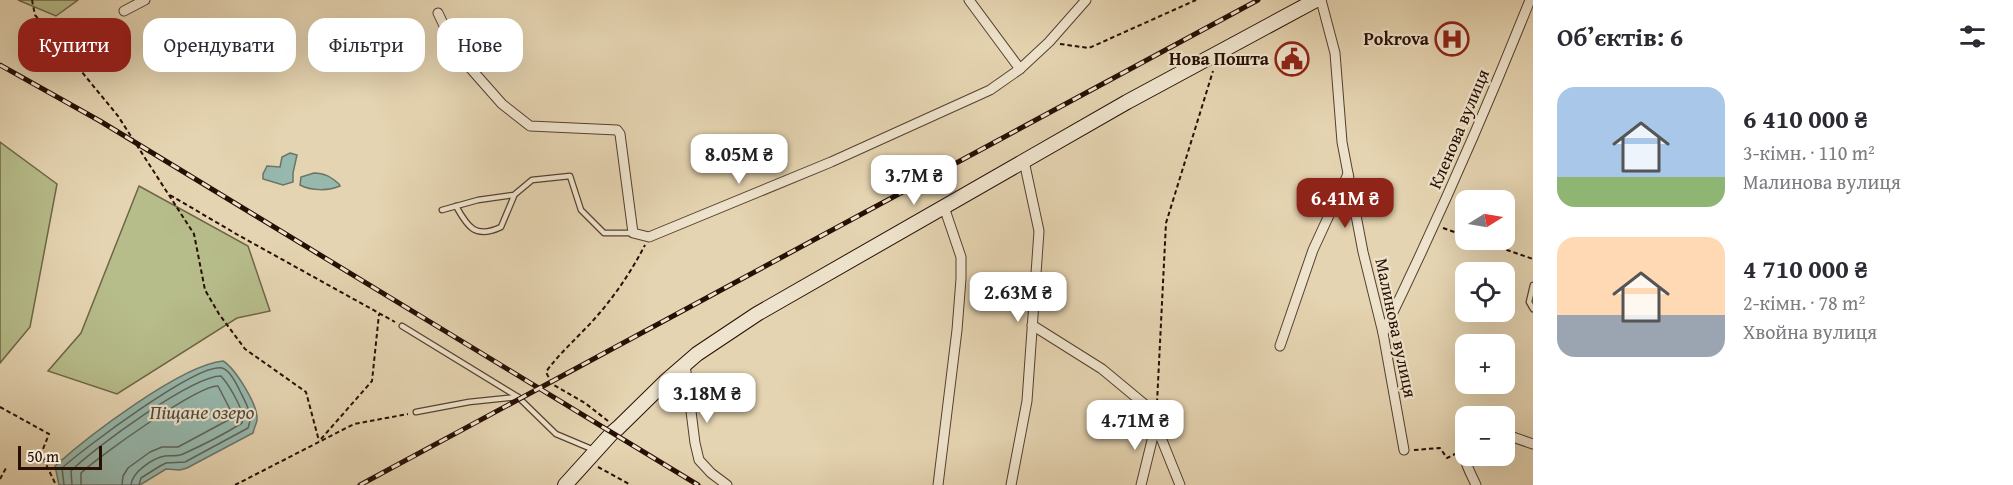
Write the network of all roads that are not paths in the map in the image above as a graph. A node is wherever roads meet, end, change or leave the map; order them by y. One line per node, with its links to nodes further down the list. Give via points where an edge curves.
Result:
1 (146, 0): 7 (street)
2 (969, 0): 9 (street)
3 (1086, 0): 9 (street)
4 (1316, 0): 10 (main road)
5 (1321, 0): 11 (street, Малинова вулиця, via 1335,53)
6 (1530, 0): 21 (street, Кленова вулиця, via 1489,104)
7 (124, 11)
8 (438, 13): 16 (street, via 457,53 502,104 530,126 617,130)
9 (1020, 69): 16 (street, via 990,90 831,162 649,237)
10 (1024, 161): 14 (main road); 20 (street, via 1039,231)
11 (1348, 174): 21 (street, Малинова вулиця); 22 (street, via 1313,250)
12 (514, 195): 13 (lane); 13 (lane, via 501,227 489,233 466,224); 16 (lane, via 532,180 570,176 581,210 604,233)
13 (456, 206): 15 (lane)
14 (944, 207): 23 (main road, via 758,314); 34 (street, via 961,257 957,330)
15 (442, 210)
16 (633, 233)
17 (1533, 285): 18 (lane, via 1529,302)
18 (1533, 309)
19 (402, 326): 24 (lane)
20 (1032, 326): 26 (street, via 1102,369 1149,408); 35 (street, via 1027,401)
21 (1383, 333): 29 (street, Малинова вулиця)
22 (1280, 346)
23 (686, 364): 30 (main road); 33 (street, via 699,460)
24 (518, 397): 25 (lane); 30 (lane, via 556,434)
25 (416, 412)
26 (1156, 424): 36 (street); 37 (street)
27 (1515, 438): 28 (street)
28 (1533, 444)
29 (1404, 450)
30 (592, 457): 32 (main road)
31 (1467, 466): 38 (street)
32 (566, 485)
33 (727, 485)
34 (938, 485)
35 (1011, 485)
36 (1141, 485)
37 (1180, 485)
38 (1476, 485)

